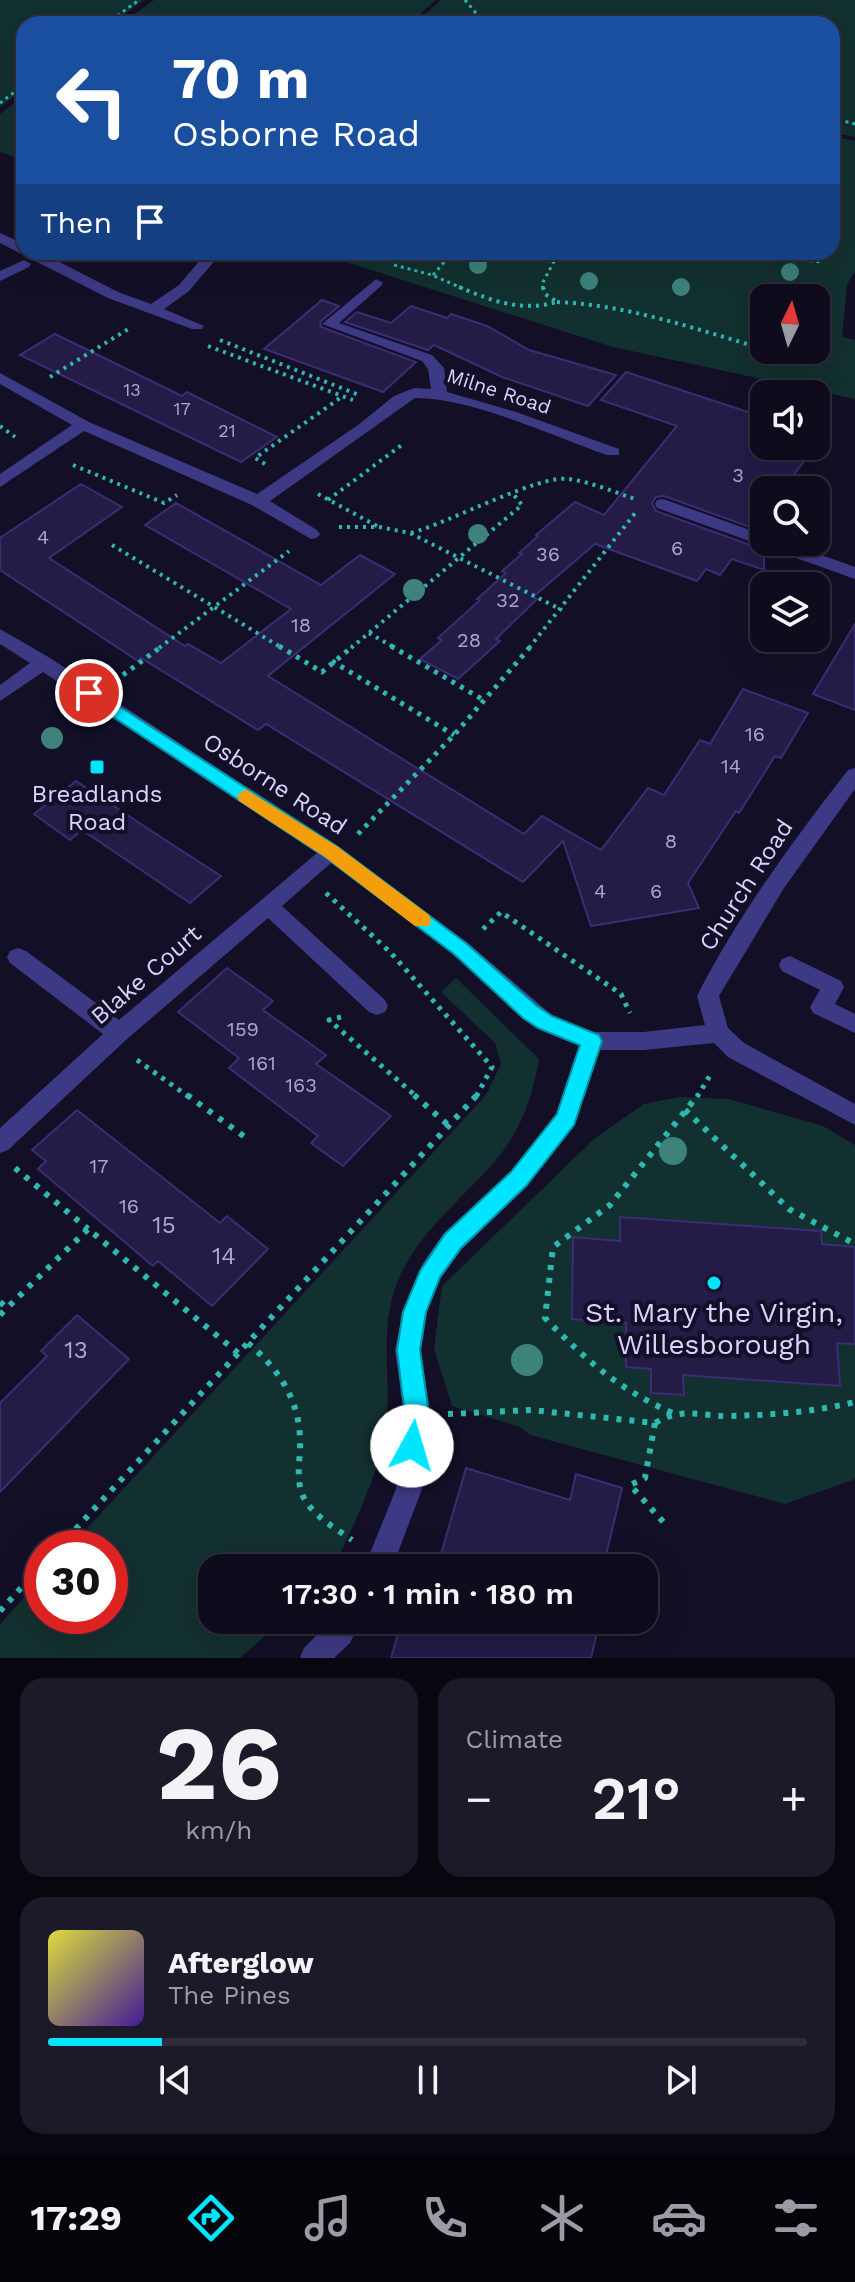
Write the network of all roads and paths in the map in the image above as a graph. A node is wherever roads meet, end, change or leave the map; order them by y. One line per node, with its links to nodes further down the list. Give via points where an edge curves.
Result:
1 (139, 0): 3 (path)
2 (465, 0): 4 (path)
3 (117, 16)
4 (478, 16)
5 (20, 260): 14 (street)
6 (36, 260): 17 (street)
7 (208, 260): 17 (street, via 184,288)
8 (446, 260): 13 (path)
9 (555, 260): 16 (path, via 542,284 545,294)
10 (803, 260): 11 (path)
11 (822, 262)
12 (392, 265): 13 (path)
13 (433, 275): 16 (path, via 506,305)
14 (0, 277)
15 (376, 283): 23 (street, via 329,324 427,358 436,368)
16 (557, 302): 20 (path, via 637,312)
17 (146, 316): 18 (street); 22 (path)
18 (197, 326): 24 (path)
19 (199, 343): 24 (path)
20 (750, 345)
21 (0, 378): 22 (street)
22 (23, 393): 25 (street)
23 (440, 395): 24 (street, Milne Road, via 415,393); 27 (street, Milne Road)
24 (387, 409): 30 (street, Milne Road)
25 (83, 425): 28 (street); 29 (street)
26 (403, 444): 33 (path)
27 (613, 452)
28 (38, 455): 29 (path, via 164,503); 31 (street)
29 (203, 477): 34 (street)
30 (293, 479): 33 (path); 34 (street, Milne Road)
31 (0, 482)
32 (514, 495): 37 (path); 42 (path, via 522,505); 45 (path, via 567,478 644,502)
33 (328, 500): 36 (path)
34 (258, 501): 38 (street)
35 (663, 504): 39 (street)
36 (379, 527): 37 (path); 38 (path, via 324,527)
37 (410, 533): 42 (path)
38 (311, 534): 44 (path)
39 (750, 535)
40 (112, 545): 44 (path)
41 (808, 556): 43 (street)
42 (459, 559): 45 (path); 46 (path)
43 (855, 573)
44 (216, 608): 48 (path, via 322,672); 50 (path)
45 (562, 610): 52 (path)
46 (369, 633): 48 (path); 52 (path)
47 (0, 635): 49 (street, Osborne Road)
48 (332, 661): 53 (path)
49 (44, 662): 51 (street); 55 (street, Osborne Road)
50 (123, 675)
51 (0, 694)
52 (482, 699): 53 (path)
53 (454, 735): 55 (path, via 362,831)
54 (855, 775): 62 (street, Church Road, via 803,844 708,996)
55 (331, 852): 56 (street, Blake Court); 64 (street, Osborne Road, via 461,949 530,1012)
56 (305, 874): 57 (street, Blake Court); 67 (path, via 391,953 492,1067 476,1102)
57 (267, 904): 60 (street); 63 (street, Blake Court)
58 (18, 957): 63 (street)
59 (790, 965): 61 (street, via 833,987 821,1007)
60 (377, 1006): 67 (path, via 329,1020)
61 (855, 1024)
62 (718, 1033): 64 (street); 65 (path, via 718,1058 706,1086); 66 (street, via 736,1050)
63 (114, 1037): 68 (path); 69 (street, Blake Court)
64 (592, 1041): 79 (street, via 566,1119 519,1179 453,1241 432,1271 415,1312 408,1350)
65 (685, 1110): 72 (path, via 789,1209); 80 (path, via 610,1205 553,1247 545,1318 591,1365)
66 (855, 1115)
67 (448, 1125): 76 (path)
68 (245, 1137)
69 (0, 1143)
70 (11, 1165): 71 (path)
71 (88, 1229): 74 (path); 77 (path)
72 (855, 1244)
73 (0, 1302): 74 (path)
74 (7, 1308): 75 (path)
75 (0, 1315)
76 (248, 1343): 77 (path); 84 (path, via 276,1367 294,1397 301,1424 302,1493 315,1511)
77 (238, 1353): 83 (path)
78 (855, 1402): 80 (path, via 817,1411)
79 (416, 1407): 81 (path, via 440,1415 531,1410); 85 (street, via 409,1489)
80 (672, 1413): 81 (path)
81 (655, 1423): 82 (path, via 645,1478 630,1485)
82 (666, 1525)
83 (75, 1530)
84 (366, 1554)
85 (385, 1554)
86 (24, 1585): 87 (path)
87 (0, 1611)
88 (339, 1634): 89 (street)
89 (314, 1658)

